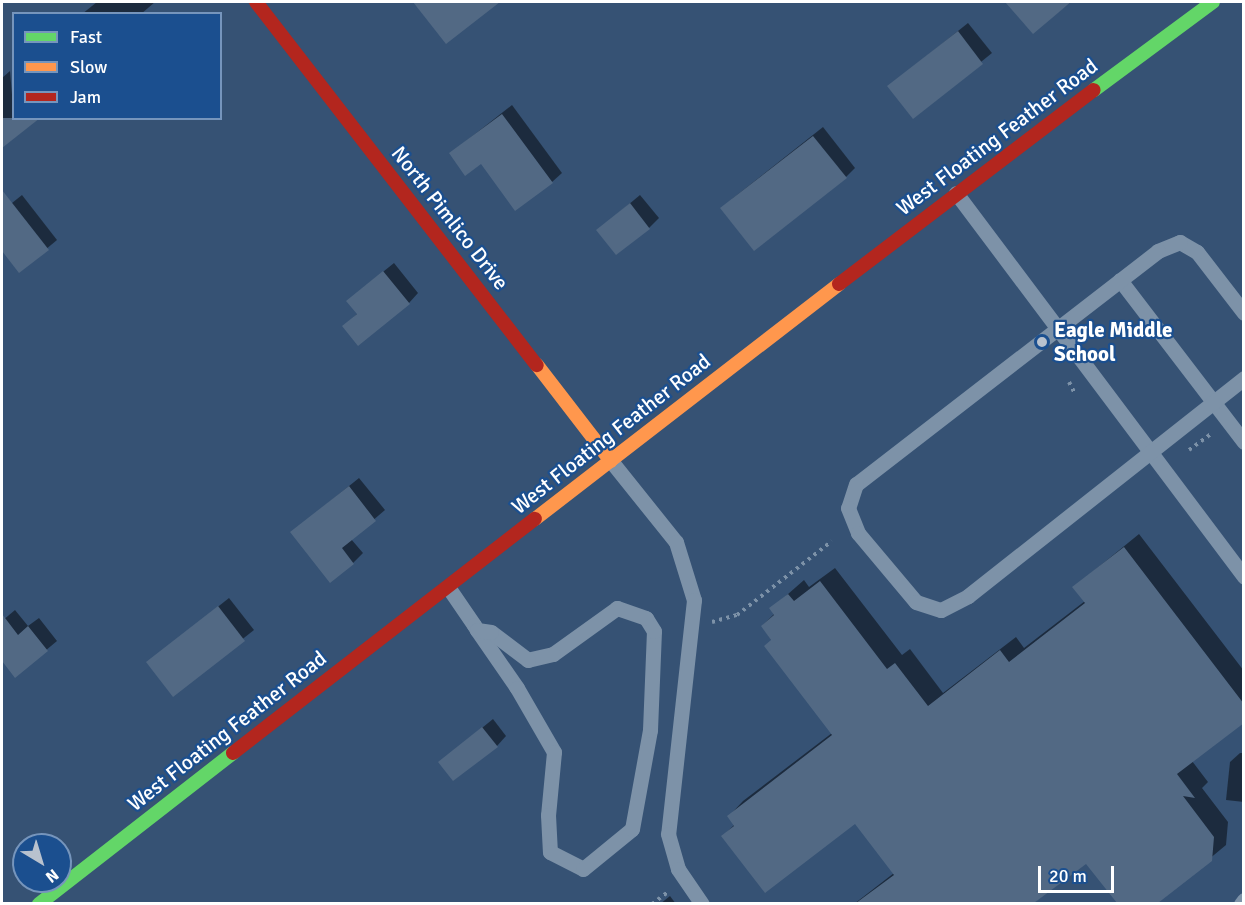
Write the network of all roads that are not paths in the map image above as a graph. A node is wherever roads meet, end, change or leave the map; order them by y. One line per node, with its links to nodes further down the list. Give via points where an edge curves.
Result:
1 (256, 2): 11 (main road, North Pimlico Drive)
2 (1213, 2): 3 (main road, West Floating Feather Road)
3 (956, 193): 6 (lane); 11 (main road, West Floating Feather Road)
4 (1120, 280): 5 (lane, via 1158,250 1180,242 1197,252); 6 (lane); 8 (lane)
5 (1244, 313)
6 (1057, 329): 10 (lane); 10 (lane, via 856,484 848,508 858,533 916,602 941,610 968,596)
7 (1244, 378): 8 (lane)
8 (1213, 402): 9 (lane); 10 (lane)
9 (1244, 442)
10 (1149, 451): 12 (lane)
11 (611, 460): 13 (main road, West Floating Feather Road); 16 (lane, via 676,542 694,600 668,834 678,869)
12 (1244, 577)
13 (448, 587): 14 (lane); 15 (main road, West Floating Feather Road)
14 (477, 630): 14 (lane, via 554,752 548,815 550,852 583,869 632,829 650,730 654,631 646,618 617,608 553,654 528,660 491,632)
15 (39, 903)
16 (702, 903)

